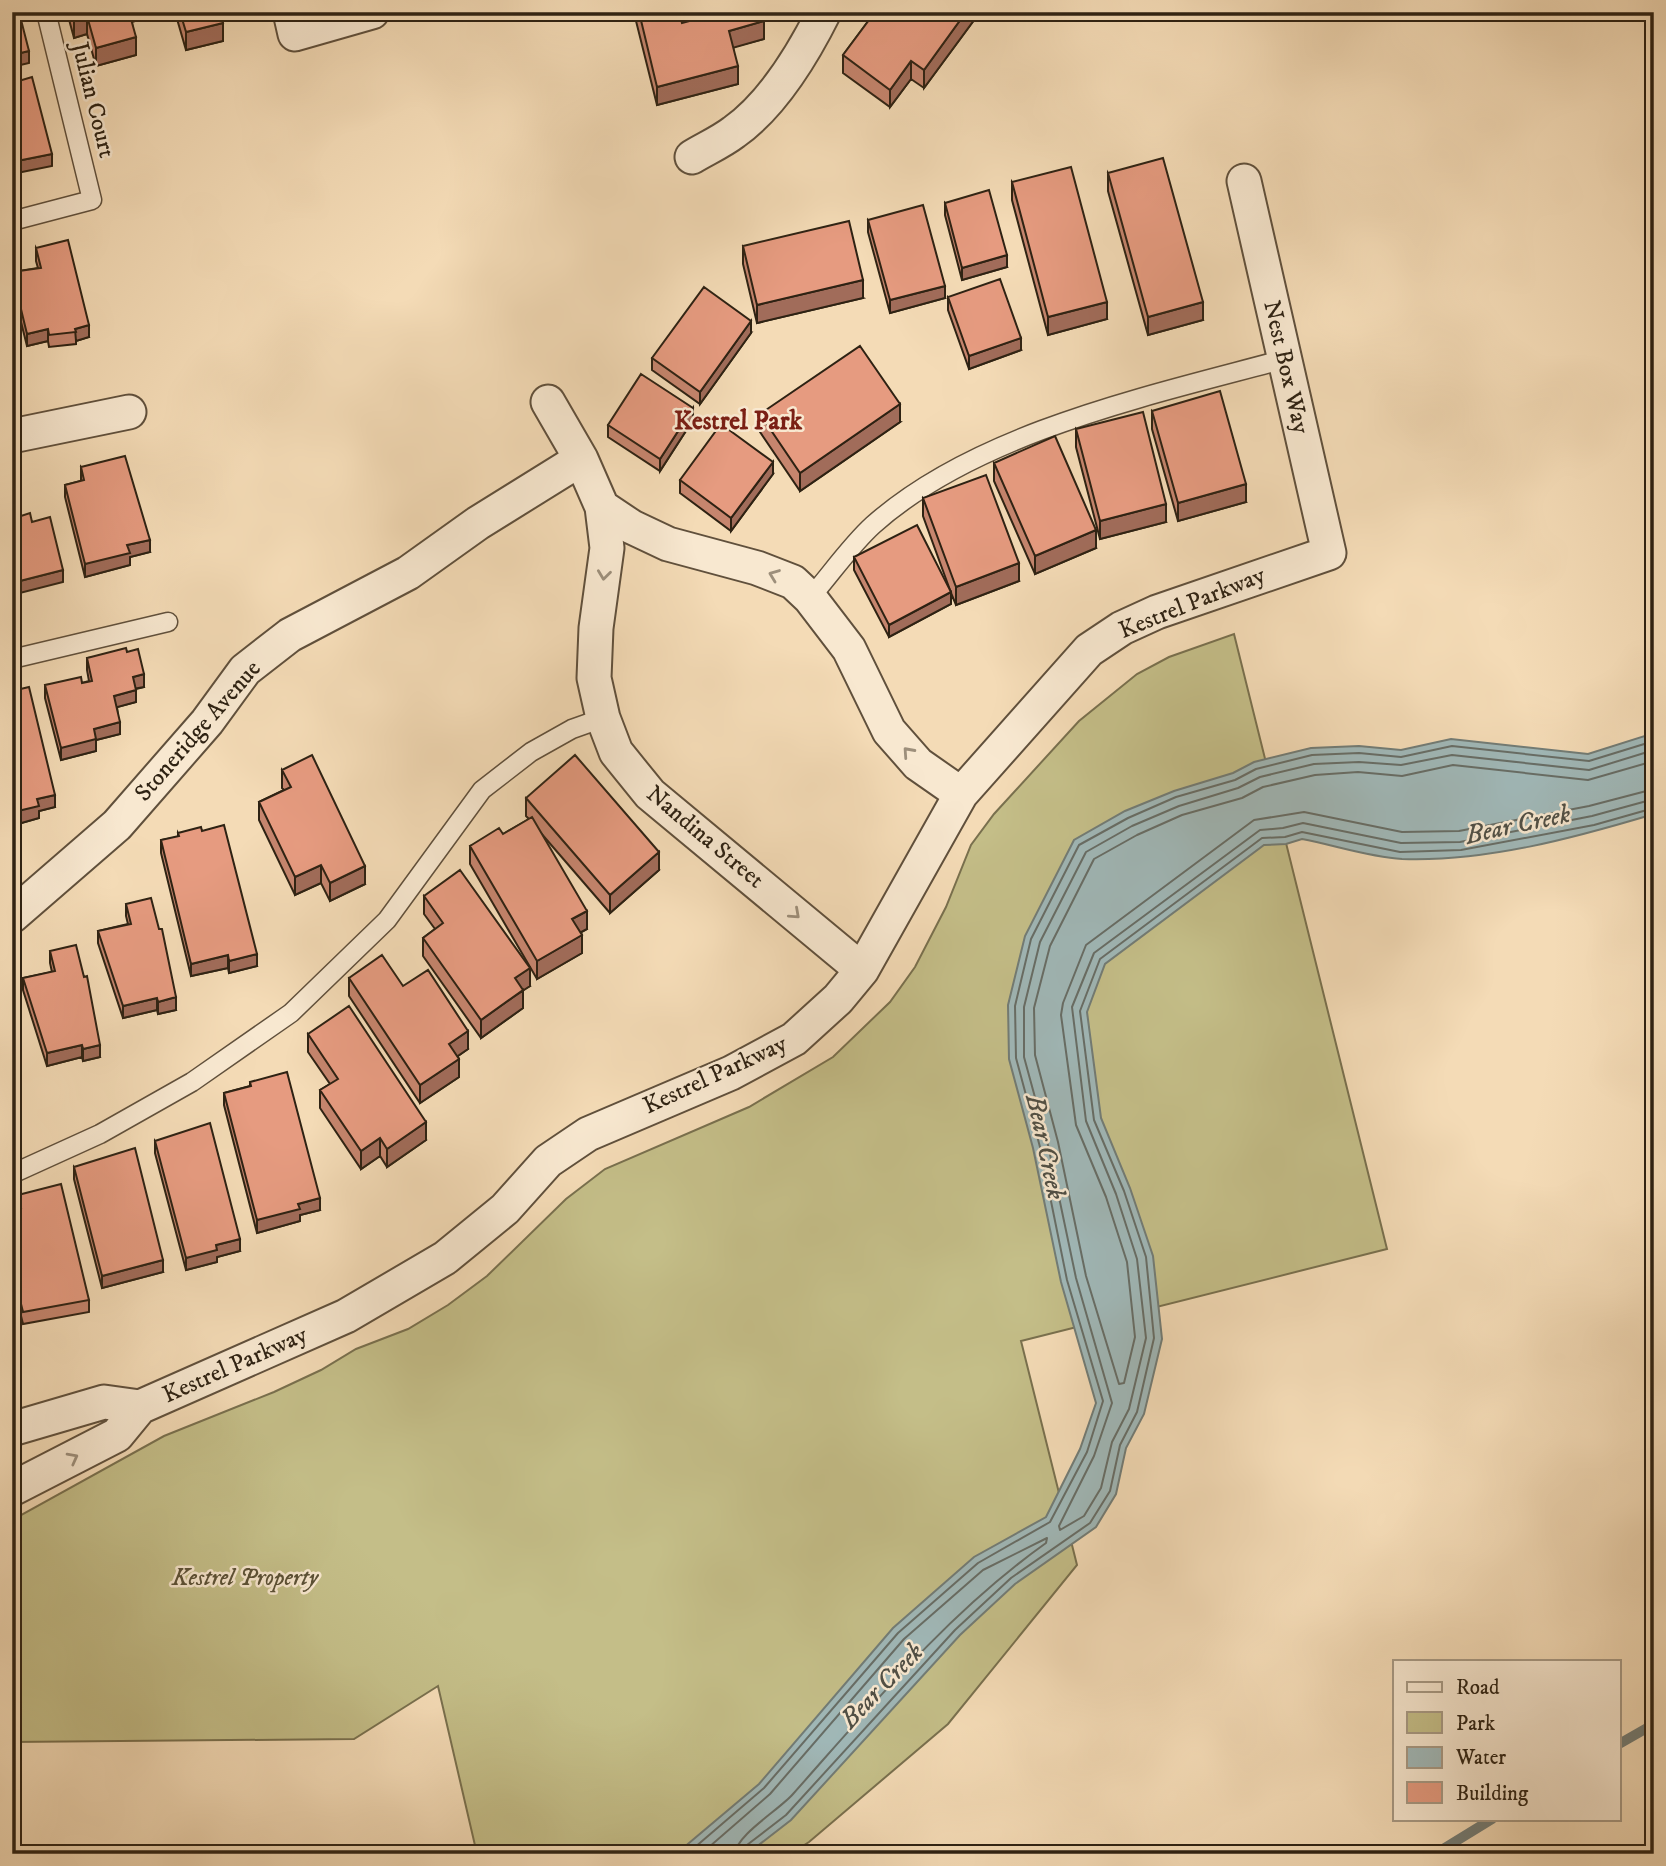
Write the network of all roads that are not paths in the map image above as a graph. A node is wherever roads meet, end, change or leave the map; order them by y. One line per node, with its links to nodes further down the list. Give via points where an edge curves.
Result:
1 (46, 12): 7 (lane, Julian Court, via 92,200)
2 (372, 12): 4 (street)
3 (824, 12): 5 (street, via 803,53 774,91 735,131)
4 (293, 23)
5 (692, 157)
6 (1244, 181): 8 (street, Nest Box Way)
7 (12, 221)
8 (1285, 359): 14 (street, Nest Box Way); 15 (lane, via 1131,400 1025,438 941,475 873,526)
9 (548, 402): 12 (street, Nandina Street)
10 (129, 412): 11 (street)
11 (12, 436)
12 (581, 459): 13 (street, Nandina Street); 20 (street, Stoneridge Avenue, via 408,573 290,635 244,670 207,722 117,825)
13 (602, 507): 15 (street, one-way to 13, via 793,582 668,544); 18 (street, Nandina Street, one-way to 18, via 607,548 594,678)
14 (1329, 553): 19 (street, Kestrel Parkway, via 1122,628 1089,650)
15 (810, 598): 19 (street, one-way to 15, via 918,764 889,731 849,649)
16 (167, 622): 17 (lane)
17 (12, 659)
18 (603, 718): 21 (street, Nandina Street, one-way to 21, via 616,752 650,794); 22 (lane, via 531,752 482,790 387,920 291,1013 192,1082 100,1134)
19 (961, 794): 21 (street, Kestrel Parkway)
20 (12, 916)
21 (862, 970): 23 (street, Kestrel Parkway, via 794,1039 731,1073 588,1133 548,1161 505,1209 445,1258 346,1316)
22 (12, 1174)
23 (140, 1407): 24 (street, Kestrel Parkway, via 104,1402); 25 (street, Kestrel Parkway, one-way to 23, via 117,1434)
24 (12, 1429)
25 (12, 1489)

